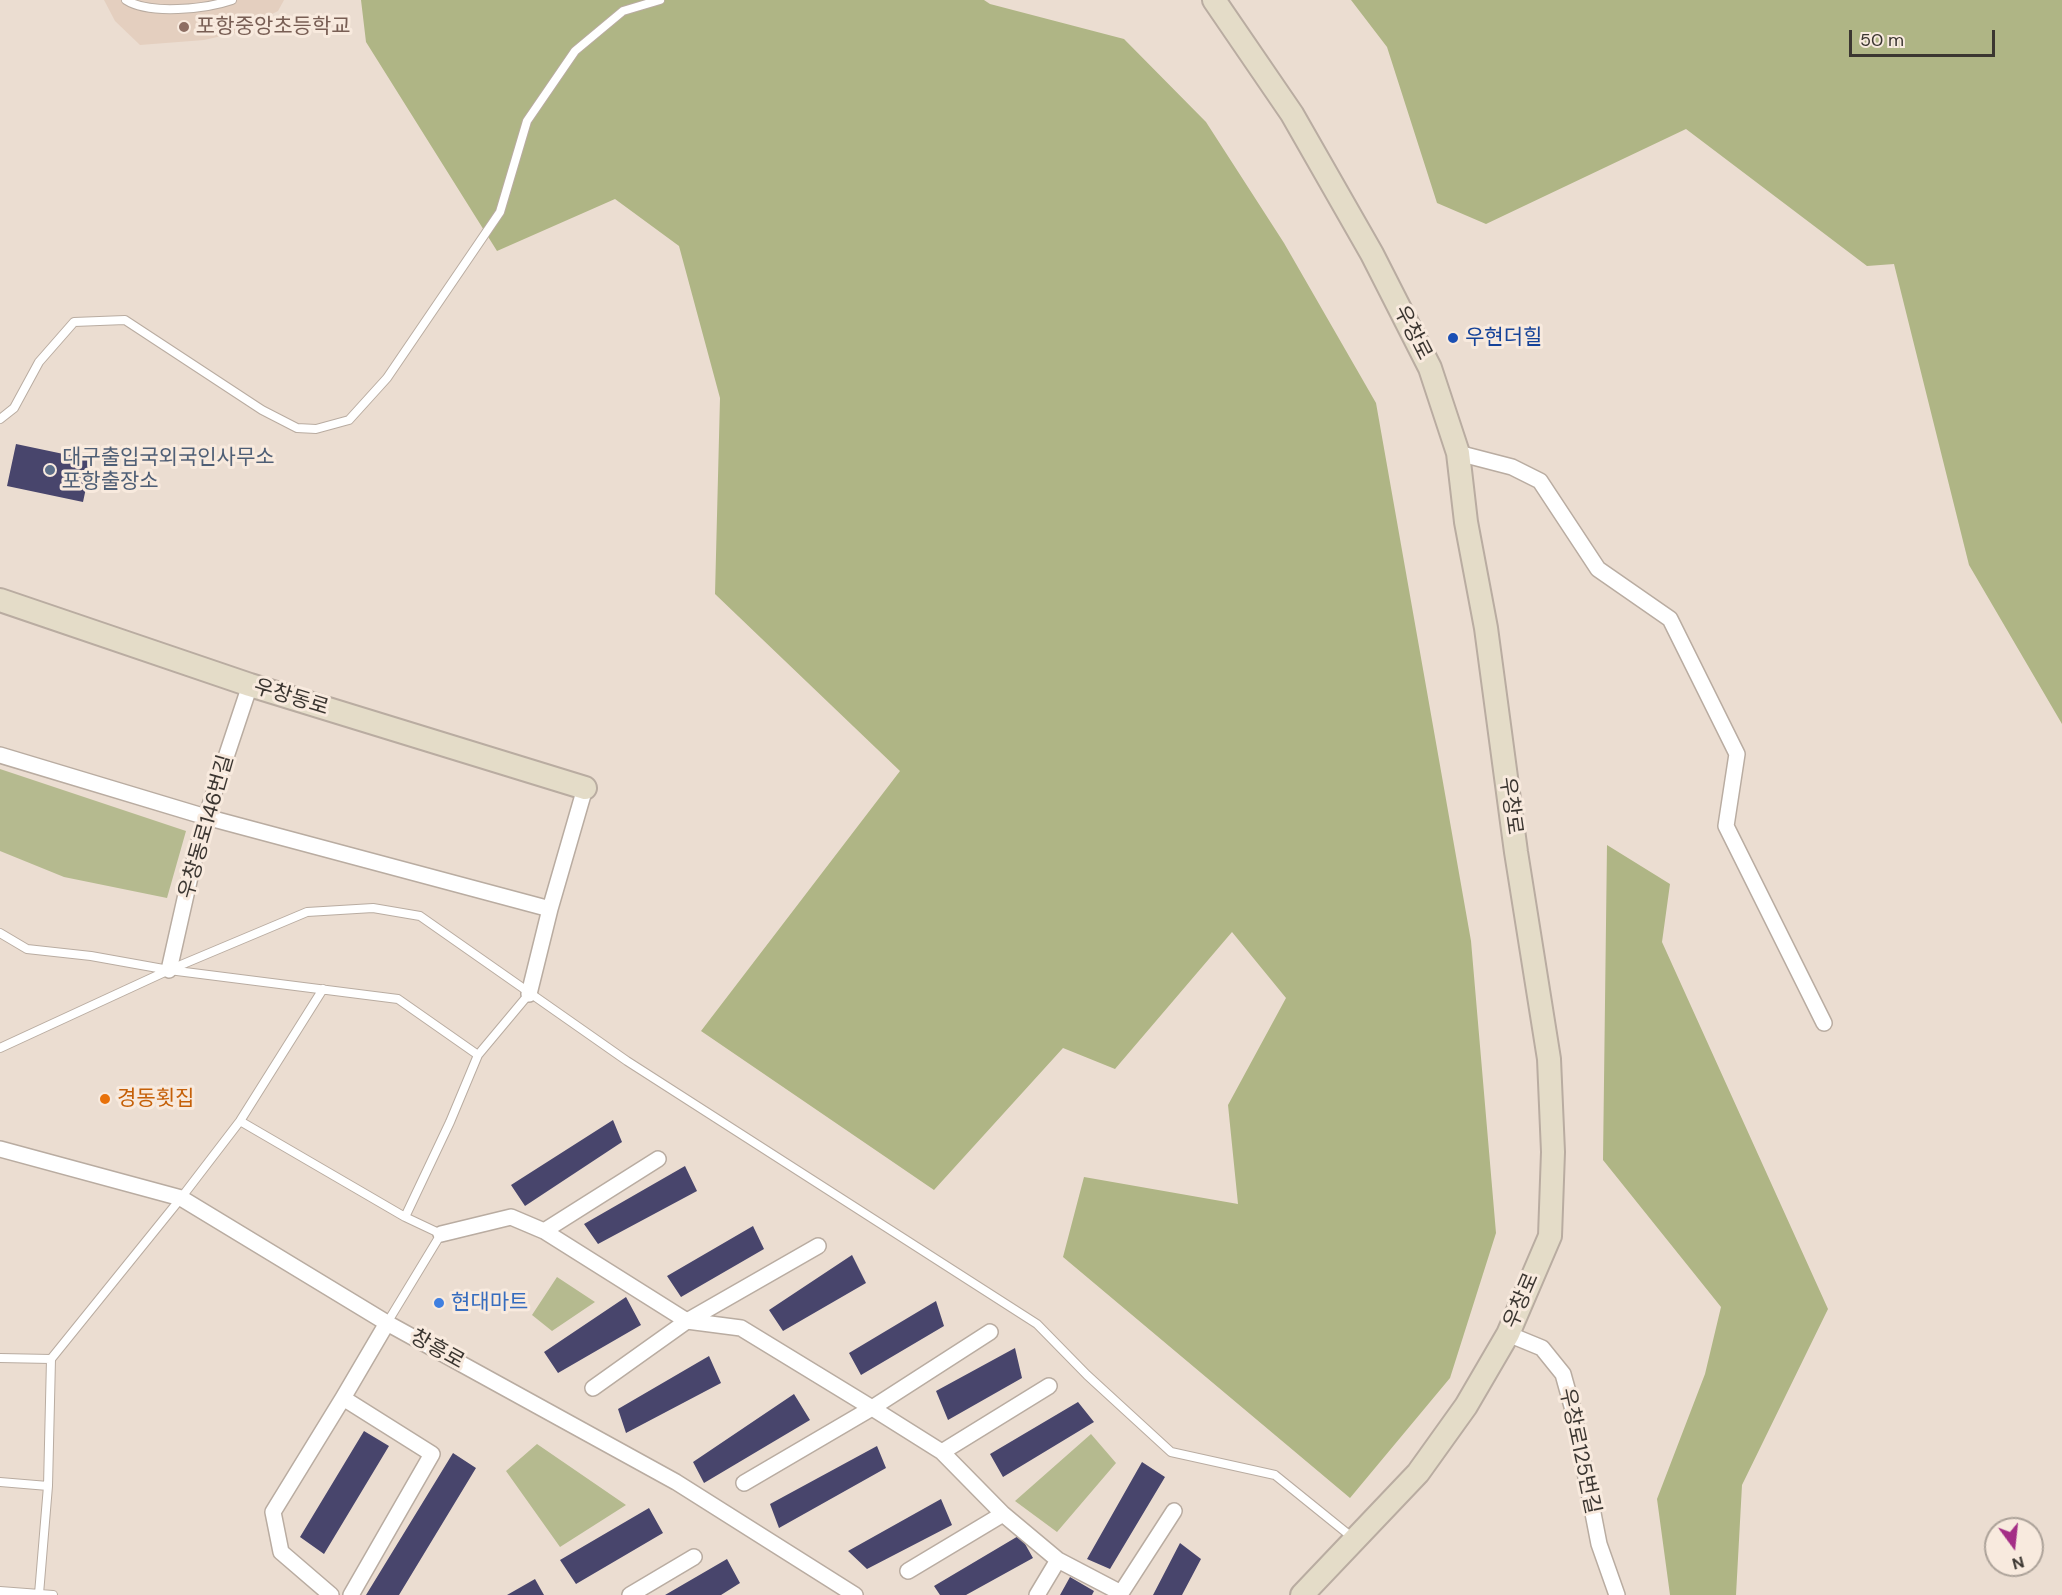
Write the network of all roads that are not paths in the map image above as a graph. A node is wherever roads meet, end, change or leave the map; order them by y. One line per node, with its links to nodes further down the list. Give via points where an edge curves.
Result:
1 (126, 0): 2 (lane, via 139,7 162,9)
2 (232, 0)
3 (660, 0): 5 (lane, via 623,11 575,51 527,121 500,212 387,378 349,420 316,429 297,428 262,410 125,320 74,322 39,362 14,408)
4 (1214, 0): 6 (main road, 우창로, via 1292,114 1372,254 1430,368)
5 (0, 419)
6 (1458, 453): 17 (street, via 1512,467 1540,481 1598,568 1670,620 1737,754 1726,826); 31 (main road, 우창로, via 1550,1059 1550,1236)
7 (0, 600): 8 (main road, 우창동로)
8 (250, 685): 10 (main road, 우창동로); 11 (street, 우창동로146번길)
9 (0, 755): 11 (street)
10 (585, 788): 12 (street)
11 (207, 817): 12 (street); 14 (street, 우창동로146번길)
12 (550, 909): 16 (street)
13 (0, 933): 14 (lane, via 27,949)
14 (169, 970): 15 (lane); 16 (lane, via 307,912 373,908 420,916); 18 (lane)
15 (323, 989): 19 (lane, via 398,999); 20 (lane)
16 (529, 994): 19 (lane); 44 (lane, via 1037,1324 1171,1452 1275,1474)
17 (1824, 1023)
18 (0, 1048)
19 (478, 1056): 24 (lane)
20 (240, 1121): 23 (lane); 24 (lane)
21 (0, 1149): 23 (street, 창흥로)
22 (658, 1159): 25 (street)
23 (182, 1198): 29 (street, 창흥로); 33 (lane)
24 (405, 1217): 26 (lane)
25 (544, 1231): 26 (street, via 511,1217); 28 (street)
26 (441, 1234): 29 (lane)
27 (818, 1246): 28 (street)
28 (687, 1321): 35 (street); 37 (street, via 741,1328)
29 (387, 1323): 36 (street); 55 (street, 창흥로, via 676,1482)
30 (990, 1332): 37 (street)
31 (1508, 1334): 44 (main road, 우창로, via 1466,1406 1418,1473); 58 (street, 우창로125번길, via 1542,1348 1563,1374 1599,1544)
32 (0, 1358): 33 (lane)
33 (51, 1359): 41 (lane)
34 (1049, 1386): 38 (street)
35 (593, 1388)
36 (343, 1398): 52 (street, via 273,1512 281,1552); 53 (street, via 432,1454)
37 (872, 1408): 38 (street); 40 (street)
38 (942, 1452): 43 (street)
39 (0, 1482): 41 (lane)
40 (744, 1483)
41 (48, 1486): 49 (lane)
42 (1174, 1511): 50 (street)
43 (1003, 1514): 46 (street); 47 (street)
44 (1354, 1539): 57 (main road, 우창로)
45 (694, 1557): 54 (street)
46 (1058, 1560): 50 (street); 56 (street)
47 (908, 1571)
48 (0, 1591): 49 (lane)
49 (39, 1594): 51 (lane)
50 (1121, 1594)
51 (53, 1595)
52 (331, 1595)
53 (351, 1595)
54 (630, 1595)
55 (855, 1595)
56 (1036, 1595)
57 (1302, 1595)
58 (1617, 1595)

